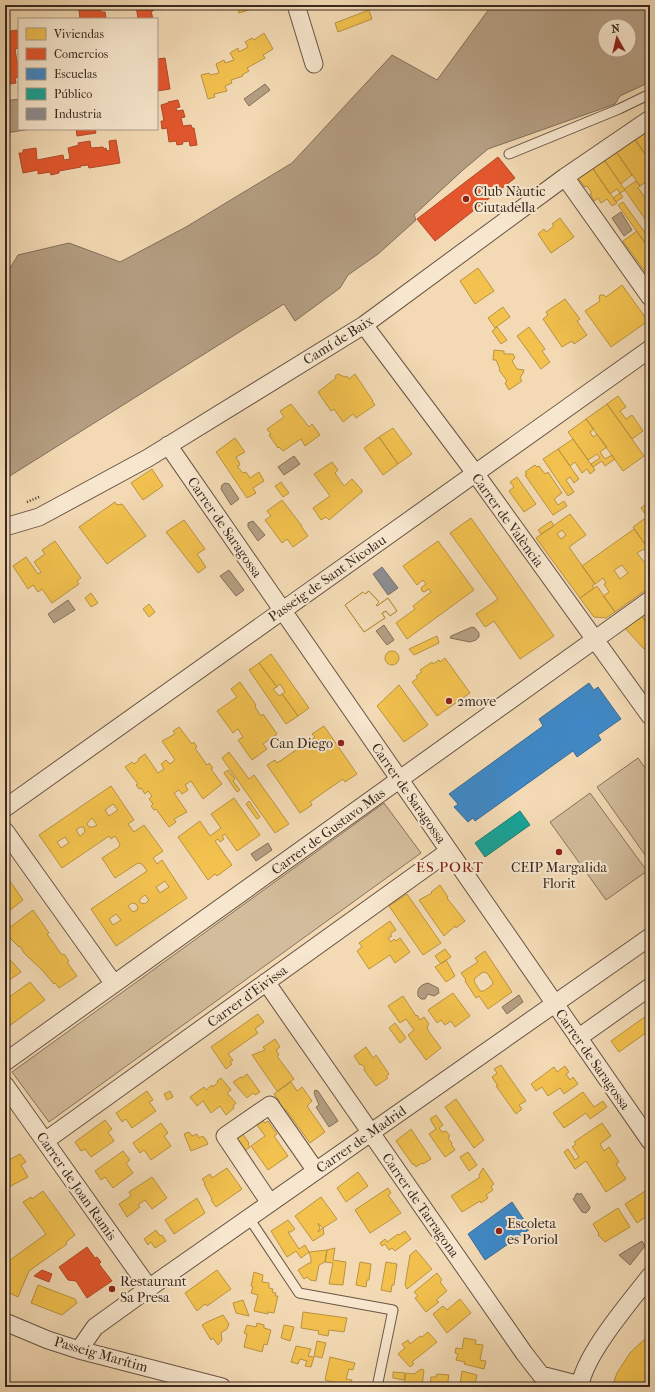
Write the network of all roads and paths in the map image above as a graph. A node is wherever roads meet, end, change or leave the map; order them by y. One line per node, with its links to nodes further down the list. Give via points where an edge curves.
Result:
1 (296, 5): 2 (street)
2 (314, 64)
3 (650, 94): 5 (lane, via 620,109)
4 (650, 119): 6 (street, Camí de Baix)
5 (509, 154)
6 (565, 177): 7 (street); 8 (street, Camí de Baix)
7 (650, 296)
8 (364, 325): 10 (street, Camí de Baix); 11 (street, Carrer de València)
9 (650, 349): 11 (street, Passeig de Sant Nicolau)
10 (168, 445): 12 (street, Camí de Baix, via 38,517); 14 (street, Carrer de Saragossa)
11 (475, 473): 14 (street, Passeig de Sant Nicolau); 15 (street, Carrer de València)
12 (5, 528)
13 (650, 600): 15 (street, Carrer de Gustavo Mas)
14 (282, 610): 17 (street, Carrer de Saragossa); 18 (street, Passeig de Sant Nicolau)
15 (595, 640): 16 (street, Carrer de València); 17 (street, Carrer de Gustavo Mas)
16 (650, 715)
17 (400, 780): 20 (street, Carrer de Saragossa); 23 (street, Carrer de Gustavo Mas)
18 (5, 808)
19 (5, 831): 23 (street)
20 (449, 851): 22 (street, Carrer d'Eivissa); 25 (street, Carrer de Saragossa)
21 (650, 937): 25 (street, Carrer de Madrid)
22 (266, 982): 29 (street, Carrer de Tarragona); 30 (street, Carrer d'Eivissa)
23 (114, 984): 27 (street, Carrer de Gustavo Mas)
24 (650, 987): 26 (street)
25 (554, 1003): 26 (street, Carrer de Saragossa); 29 (street, Carrer de Madrid)
26 (578, 1038): 31 (street, Carrer de Saragossa)
27 (5, 1062)
28 (5, 1085): 30 (street, Carrer de Joan Ramis)
29 (370, 1132): 32 (street, Carrer de Madrid); 39 (street, Carrer de Tarragona, via 541,1375)
30 (45, 1141): 35 (street, Carrer de Joan Ramis)
31 (650, 1141)
32 (316, 1171): 33 (street, Carrer de Madrid); 33 (street, via 270,1105 225,1136)
33 (270, 1203): 34 (street, Carrer de Madrid)
34 (249, 1218): 35 (street, Carrer de Madrid); 41 (lane, via 299,1293 393,1310)
35 (149, 1288): 38 (street, Carrer de Madrid, via 95,1327)
36 (647, 1288): 39 (street, via 602,1340 585,1368)
37 (5, 1322): 38 (street, Passeig Marítim)
38 (79, 1350): 40 (street, Passeig Marítim)
39 (580, 1386)
40 (222, 1387)
41 (377, 1387)

